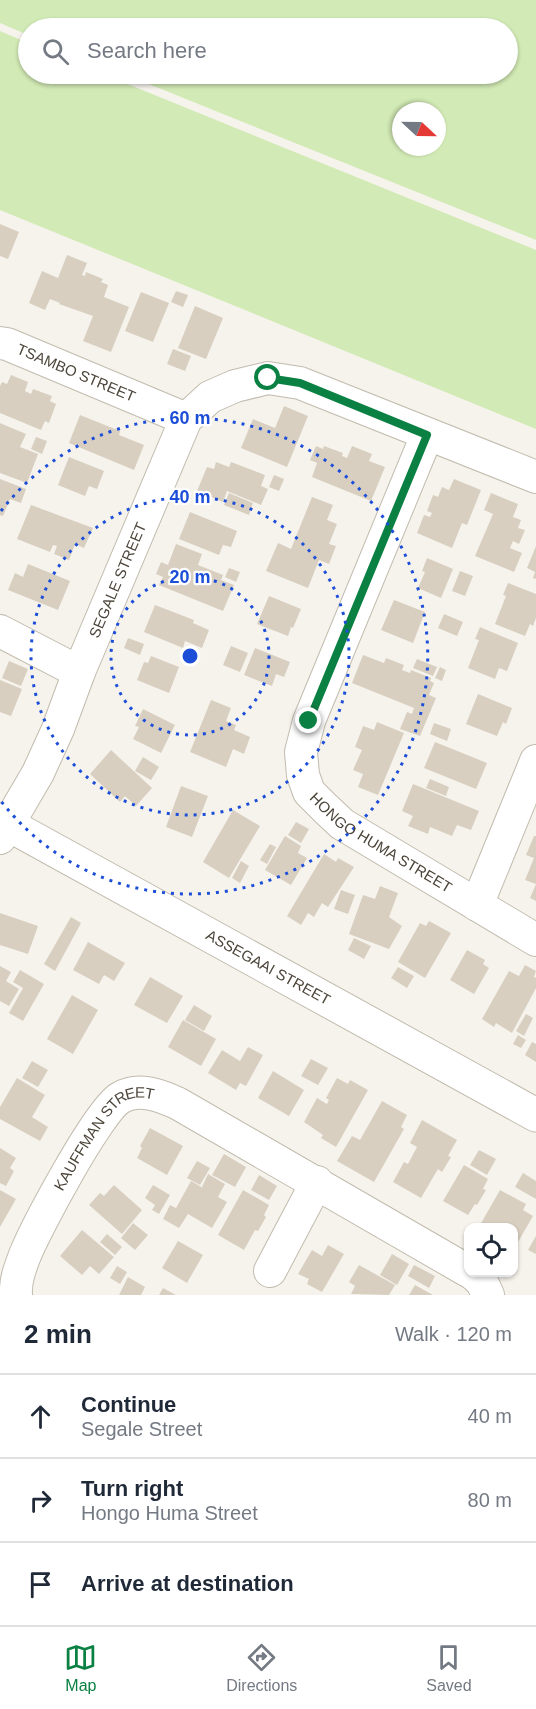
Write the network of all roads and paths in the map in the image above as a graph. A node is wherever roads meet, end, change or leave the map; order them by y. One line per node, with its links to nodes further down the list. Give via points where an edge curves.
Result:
1 (0, 344): 2 (street, TSAMBO STREET)
2 (186, 419): 3 (street, SEGALE STREET, via 210,397 268,378 300,383); 6 (street, SEGALE STREET)
3 (427, 435): 4 (street, SEGALE STREET); 9 (street, HONGO HUMA STREET, via 309,721 301,752 303,775 309,792 342,824)
4 (536, 477)
5 (0, 631): 6 (street)
6 (80, 672): 8 (street, SEGALE STREET, via 38,773)
7 (536, 761): 9 (street)
8 (3, 828): 11 (street, ASSEGAAI STREET)
9 (477, 905): 10 (street, HONGO HUMA STREET)
10 (536, 940)
11 (536, 1115)
12 (317, 1182): 13 (street, KAUFFMAN STREET); 14 (street); 16 (street, KAUFFMAN STREET, via 156,1094 136,1093 120,1098 107,1109 92,1132 37,1228 15,1283)
13 (464, 1268)
14 (270, 1271)
15 (476, 1277): 17 (street, KAUFFMAN STREET)
16 (15, 1295)
17 (488, 1295)

